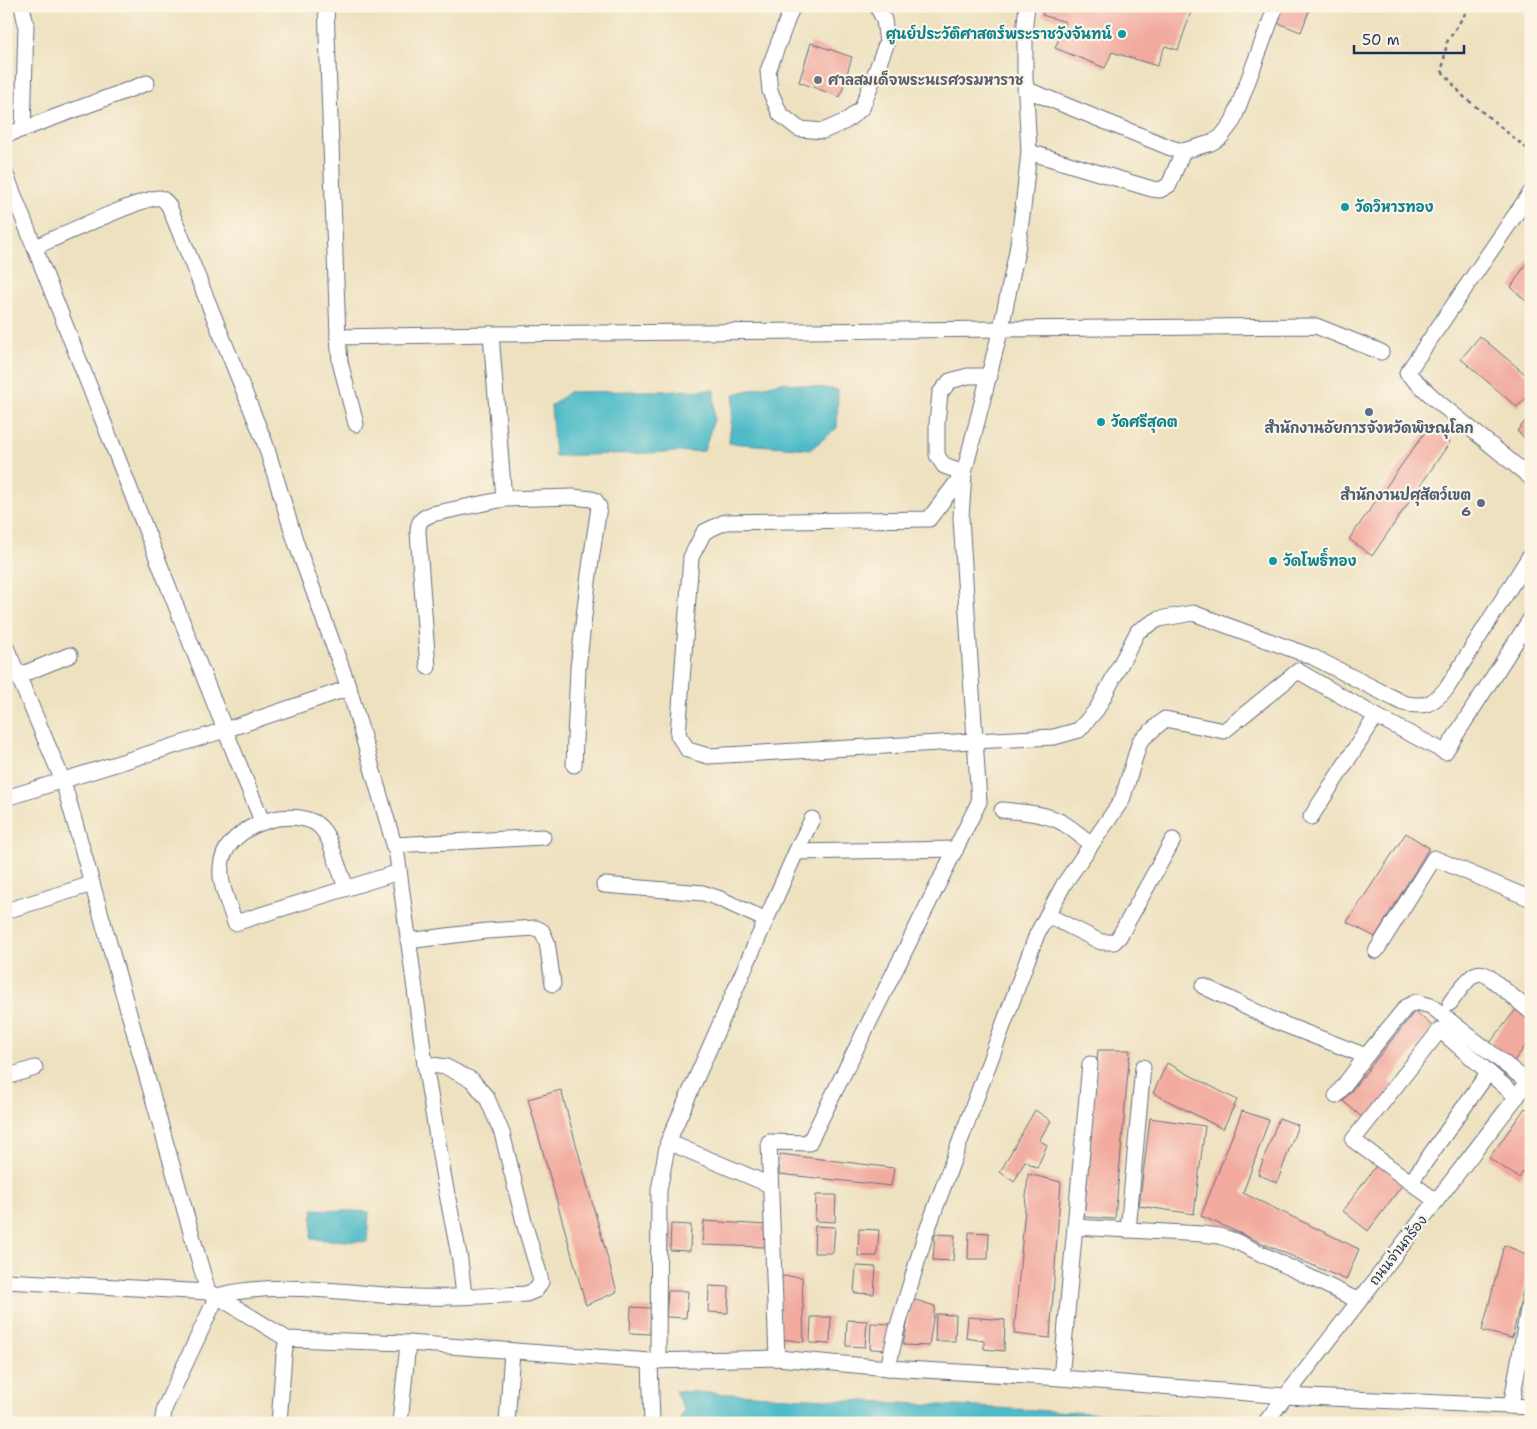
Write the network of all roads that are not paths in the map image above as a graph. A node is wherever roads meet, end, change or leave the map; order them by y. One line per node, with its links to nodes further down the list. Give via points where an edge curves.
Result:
1 (22, 6): 9 (street, via 26,25)
2 (326, 6): 18 (street)
3 (795, 6): 4 (street, via 768,70 770,91 780,114 799,129 823,131 846,121 862,108 887,42 884,20)
4 (876, 6)
5 (1027, 6): 8 (street)
6 (1276, 6): 11 (street, via 1233,121 1221,137 1211,143)
7 (147, 83): 9 (street)
8 (1025, 89): 11 (street); 12 (street)
9 (23, 129): 10 (street)
10 (6, 135)
11 (1183, 151): 12 (street, via 1168,185 1160,190)
12 (1029, 152): 16 (street, via 1017,251)
13 (6, 174): 15 (street)
14 (1531, 192): 23 (street, via 1406,373)
15 (35, 247): 31 (street, via 151,199 160,198 169,206 265,443 296,543); 33 (street)
16 (1001, 328): 17 (street); 19 (street, via 1316,326); 20 (street)
17 (491, 334): 18 (street); 24 (street)
18 (338, 337): 21 (street, via 340,362)
19 (1381, 352)
20 (990, 376): 22 (street); 22 (street, via 968,376 950,381 940,393 936,423 937,455 944,466)
21 (356, 424)
22 (964, 473): 34 (street, via 961,518); 34 (street, via 929,519 725,522 704,532 691,557 678,735 688,750 708,756)
23 (1531, 478)
24 (504, 499): 29 (street, via 432,514 420,521 418,532); 35 (street, via 592,499 599,507 578,668)
25 (1531, 554): 34 (street, via 1447,688 1435,701 1425,705 1403,703 1313,657 1193,613 1159,619 1138,631 1098,709 1079,730 1054,737)
26 (1531, 618): 32 (street, via 1445,752)
27 (6, 647): 30 (street)
28 (70, 655): 30 (street)
29 (428, 666)
30 (18, 676): 36 (street)
31 (349, 688): 33 (street); 45 (street)
32 (1376, 716): 39 (street); 44 (street, via 1298,671 1224,731 1165,719 1140,741 1122,800)
33 (225, 730): 36 (street); 41 (street)
34 (974, 740): 46 (street, via 979,802)
35 (574, 765)
36 (63, 781): 37 (street); 49 (street)
37 (6, 798)
38 (1002, 810): 44 (street, via 1052,818)
39 (1311, 817)
40 (812, 819): 47 (street)
41 (262, 821): 51 (street, via 288,817 312,821 320,826 329,840); 51 (street, via 230,844 220,866 235,923)
42 (543, 837): 45 (street)
43 (1173, 840): 54 (street, via 1114,942 1101,942)
44 (1091, 844): 54 (street)
45 (393, 845): 48 (street)
46 (956, 849): 47 (street); 74 (street, via 809,1143 769,1142)
47 (796, 852): 55 (street)
48 (399, 872): 51 (street); 56 (street)
49 (92, 884): 53 (street); 79 (street)
50 (604, 885): 55 (street, via 703,893)
51 (346, 888)
52 (1531, 899): 57 (street, via 1434,858)
53 (6, 911)
54 (1047, 915): 88 (street, via 1012,998 925,1236)
55 (766, 920): 72 (street)
56 (408, 941): 58 (street, via 536,928 542,931 547,942); 63 (street)
57 (1376, 951)
58 (552, 984)
59 (1204, 986): 62 (street, via 1275,1021)
60 (1450, 1003): 61 (street, via 1473,976 1483,974)
61 (1531, 1012)
62 (1366, 1056): 69 (street, via 1406,1007 1420,1002 1431,1006); 70 (street)
63 (425, 1064): 80 (street); 80 (street, via 446,1067 472,1080 487,1098 502,1133 540,1273 541,1282 536,1290 526,1294)
64 (1090, 1064): 76 (street)
65 (1143, 1067): 77 (street)
66 (35, 1068): 68 (street)
67 (1488, 1073): 71 (street); 73 (street); 73 (street, via 1440,1030 1353,1140)
68 (6, 1077)
69 (1529, 1080): 71 (street, ถนนจ่านกร้อง)
70 (1336, 1096)
71 (1516, 1097): 75 (street, ถนนจ่านกร้อง)
72 (668, 1142): 74 (street); 87 (street, via 659,1190)
73 (1411, 1182): 75 (street)
74 (770, 1185): 86 (street)
75 (1436, 1201): 81 (street, ถนนจ่านกร้อง)
76 (1075, 1227): 77 (street); 89 (street)
77 (1128, 1230): 81 (street, via 1225,1238)
78 (6, 1281): 79 (street)
79 (213, 1294): 80 (street, via 321,1289 398,1296); 83 (street); 93 (street, via 165,1407)
80 (464, 1296)
81 (1359, 1300): 90 (street, ถนนจ่านกร้อง)
82 (1528, 1310): 91 (street)
83 (287, 1339): 84 (street); 94 (street)
84 (408, 1343): 85 (street); 95 (street)
85 (512, 1351): 87 (street); 96 (street)
86 (777, 1358): 87 (street); 88 (street)
87 (654, 1361): 97 (street)
88 (888, 1368): 89 (street)
89 (1061, 1378): 90 (street)
90 (1285, 1396): 91 (street); 98 (street, ถนนจ่านกร้อง)
91 (1510, 1406): 92 (street)
92 (1531, 1407)
93 (162, 1423)
94 (279, 1423)
95 (400, 1423)
96 (507, 1423)
97 (652, 1423)
98 (1265, 1423)

